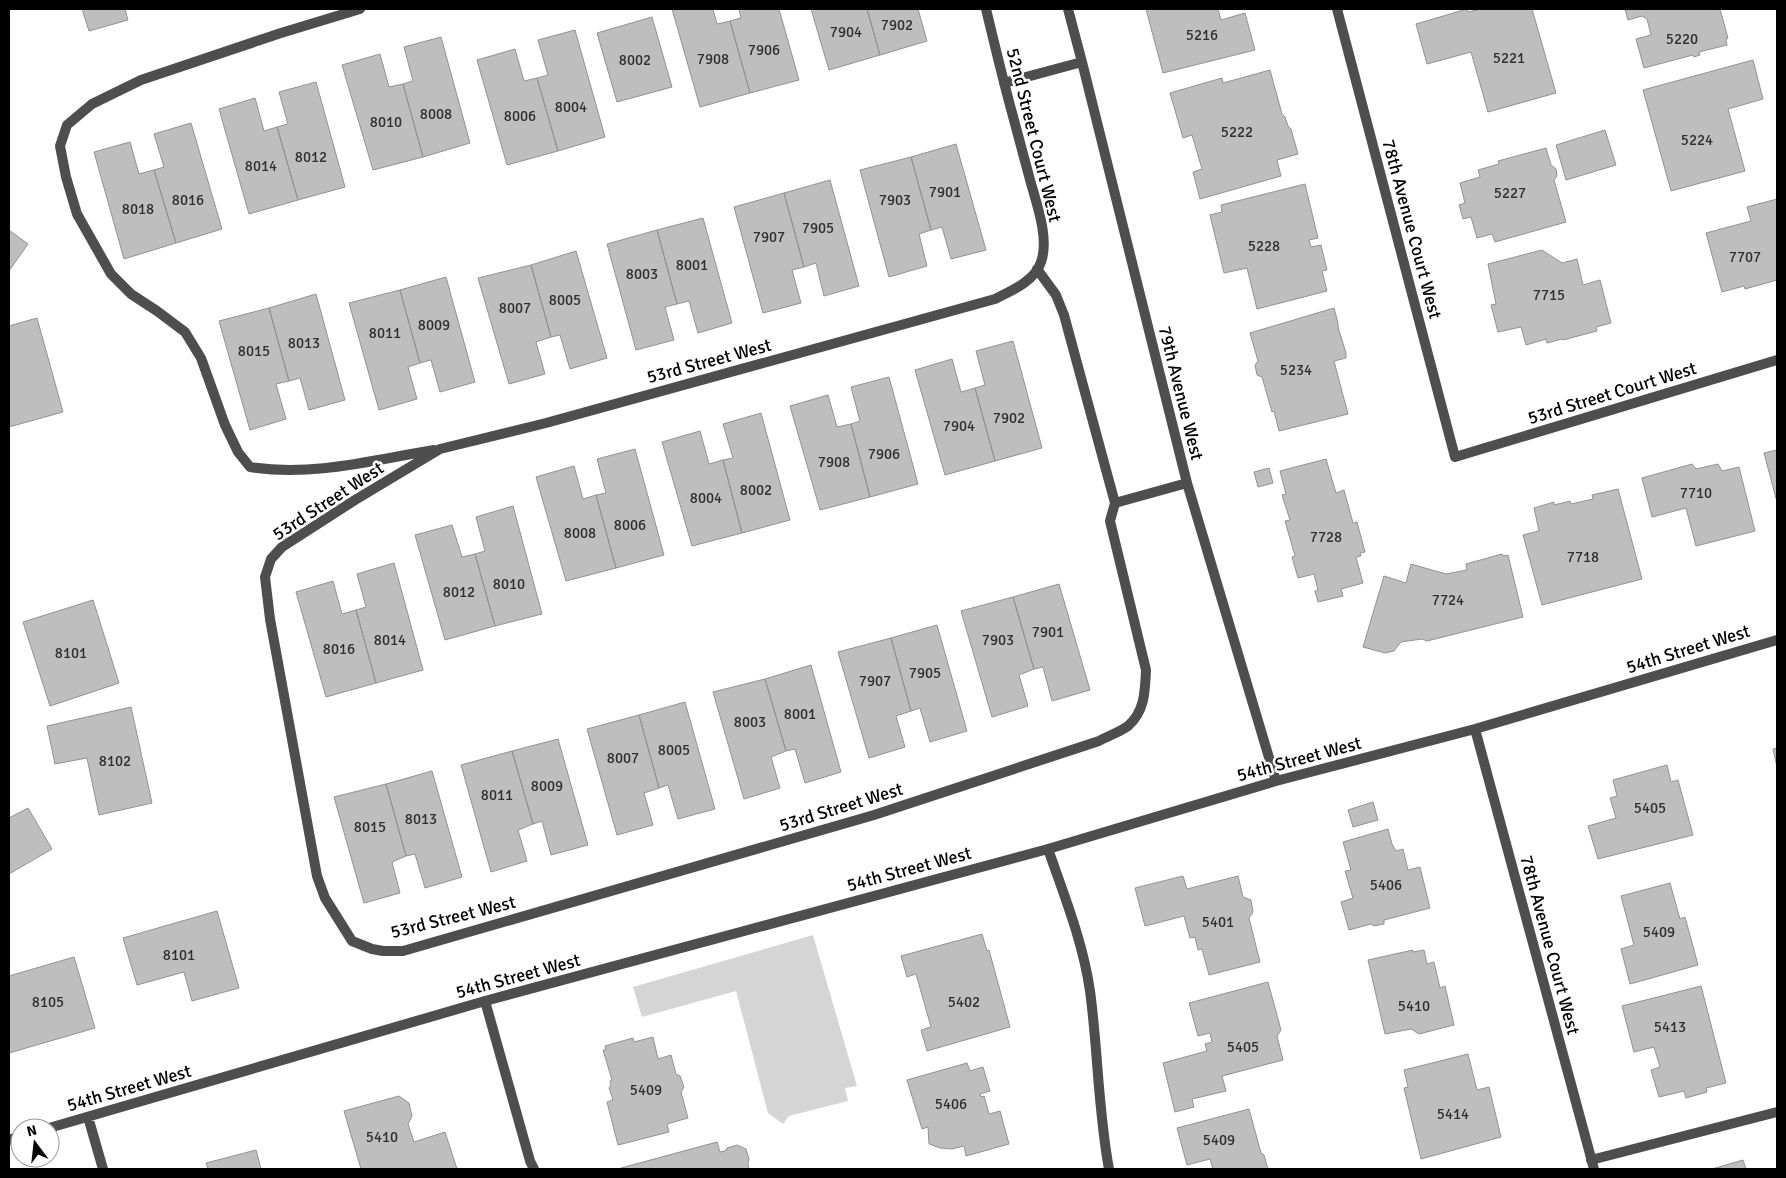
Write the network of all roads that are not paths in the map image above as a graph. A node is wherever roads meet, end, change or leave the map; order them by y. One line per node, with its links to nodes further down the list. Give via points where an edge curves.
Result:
1 (360, 9): 9 (street, via 140,80 92,104 67,125 60,146 77,214 111,274 131,294 185,332 201,358 238,452 250,467 320,470)
2 (986, 9): 6 (street, 52nd Street Court West)
3 (1068, 9): 5 (street, 79th Avenue West)
4 (1337, 9): 10 (street, 78th Avenue Court West)
5 (1082, 62): 6 (street); 11 (street, 79th Avenue West)
6 (1004, 83): 7 (street, 52nd Street Court West, via 1042,226 1043,254)
7 (1037, 269): 9 (street, 53rd Street West, via 1028,281 995,299 546,423); 12 (street, 53rd Street West, via 1056,295 1064,315)
8 (1777, 360): 10 (street, 53rd Street Court West)
9 (440, 449): 12 (street, 53rd Street West, via 282,547 271,559 265,577 270,620 318,876 325,898 352,941 383,951 403,951 874,816 1099,741 1127,726 1140,712 1146,693 1146,670 1110,521)
10 (1455, 457)
11 (1187, 483): 12 (street); 15 (street, 79th Avenue West)
12 (1115, 503)
13 (1777, 640): 14 (street, 54th Street West)
14 (1475, 729): 15 (street, 54th Street West); 21 (street, 78th Avenue Court West)
15 (1276, 781): 16 (street, 54th Street West)
16 (1048, 849): 17 (street, 54th Street West); 24 (street, via 1072,918 1090,989)
17 (485, 1001): 19 (street, 54th Street West); 23 (street)
18 (1777, 1112): 21 (street)
19 (88, 1116): 20 (street, 54th Street West); 22 (street)
20 (60, 1124)
21 (1592, 1165)
22 (103, 1169)
23 (534, 1169)
24 (1109, 1169)

